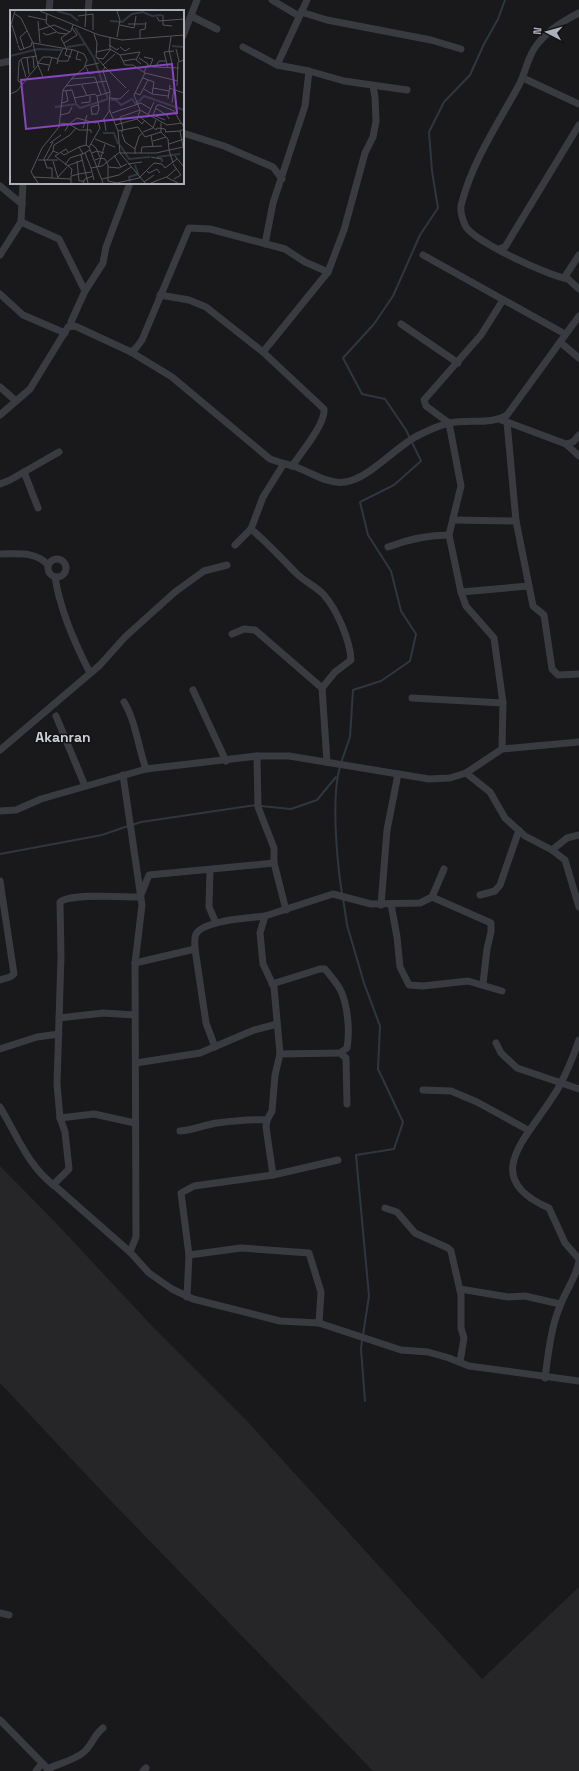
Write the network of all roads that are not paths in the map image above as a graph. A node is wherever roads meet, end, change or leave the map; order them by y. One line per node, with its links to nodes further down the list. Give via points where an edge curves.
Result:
1 (50, 0): 6 (street)
2 (89, 0): 7 (street)
3 (197, 0): 10 (street)
4 (272, 0): 9 (street)
5 (307, 0): 9 (street)
6 (49, 10)
7 (88, 10)
8 (579, 13): 19 (street, via 543,38 527,61)
9 (300, 14): 14 (street, via 431,40); 17 (street)
10 (191, 16): 11 (street); 12 (street)
11 (184, 27)
12 (217, 29)
13 (243, 47): 17 (street)
14 (461, 49)
15 (10, 61): 16 (street)
16 (0, 63)
17 (277, 65): 18 (street)
18 (309, 71): 20 (street, via 334,79); 25 (street, via 306,106)
19 (523, 78): 22 (street); 32 (street, via 482,153 460,209 465,227 486,244)
20 (373, 86): 21 (street); 36 (street, via 376,121 373,136 364,153 344,230)
21 (407, 90)
22 (579, 104)
23 (579, 125): 32 (street, via 505,247)
24 (184, 133): 25 (street, via 224,146 273,167)
25 (282, 179): 31 (street, via 273,203)
26 (23, 184): 29 (street)
27 (130, 184): 39 (street, via 108,240 103,263)
28 (0, 186): 29 (street)
29 (22, 204): 30 (street)
30 (21, 222): 33 (street); 39 (street, via 59,239)
31 (265, 244): 36 (street, via 285,249 305,262); 41 (street, via 210,229 189,228)
32 (498, 249): 37 (street, via 558,278)
33 (0, 255)
34 (423, 255): 42 (street)
35 (579, 255): 37 (street, via 566,275)
36 (328, 272): 50 (street)
37 (568, 279): 38 (street)
38 (579, 289)
39 (85, 291): 45 (street)
40 (0, 294): 46 (street, via 23,315)
41 (160, 295): 49 (street, via 142,340); 50 (street, via 206,306)
42 (503, 300): 47 (street); 52 (street, via 481,335)
43 (579, 316): 47 (street)
44 (401, 324): 52 (street)
45 (71, 326): 46 (street); 49 (street)
46 (65, 333): 54 (street, via 30,389)
47 (565, 334): 48 (street)
48 (560, 342): 51 (street); 56 (street)
49 (130, 352): 62 (street, via 172,377 258,451)
50 (263, 352): 63 (street, via 324,409 325,414 321,423)
51 (579, 358)
52 (458, 363): 57 (street, via 424,400 426,406)
53 (0, 387): 54 (street)
54 (16, 401): 55 (street)
55 (0, 415)
56 (504, 421): 57 (street, via 469,420); 59 (street); 68 (street)
57 (449, 423): 63 (street, via 414,438 362,476 344,483 319,478); 67 (street, via 462,486)
58 (579, 435): 59 (street, via 573,442)
59 (566, 444): 61 (street)
60 (59, 452): 64 (street)
61 (579, 456)
62 (283, 465): 63 (street); 69 (street, via 263,497)
63 (292, 466)
64 (24, 472): 65 (street); 66 (street)
65 (0, 484)
66 (38, 508)
67 (453, 520): 68 (street); 70 (street)
68 (516, 521): 77 (street)
69 (251, 529): 71 (street); 82 (street, via 272,546 296,573 324,595 341,625 350,647 351,660 335,672)
70 (449, 535): 72 (street, via 412,538); 78 (street)
71 (235, 545)
72 (388, 547)
73 (0, 554): 74 (street, via 39,556)
74 (48, 565): 76 (street, via 50,575); 76 (street, via 56,559 65,564 64,574)
75 (227, 565): 80 (street, via 204,571 176,592 125,637)
76 (54, 577): 80 (street, via 72,634)
77 (529, 586): 78 (street); 81 (street, via 533,606 544,615 552,669 558,676)
78 (461, 592): 86 (street, via 466,606 494,638)
79 (232, 634): 82 (street, via 244,629 255,630)
80 (90, 673): 90 (street)
81 (579, 674)
82 (322, 688): 93 (street)
83 (193, 690): 92 (street)
84 (412, 698): 86 (street)
85 (124, 702): 94 (street, via 131,714)
86 (502, 703): 89 (street)
87 (56, 716): 98 (street)
88 (579, 742): 89 (street)
89 (502, 749): 95 (street)
90 (0, 750)
91 (257, 756): 92 (street); 93 (street, via 289,756); 103 (street, via 258,807 274,848)
92 (226, 761): 94 (street)
93 (327, 762): 96 (street)
94 (146, 769): 97 (street)
95 (466, 773): 96 (street, via 450,778 429,779); 100 (street, via 490,792 505,818)
96 (398, 774): 111 (street, via 387,830)
97 (123, 775): 98 (street); 108 (street)
98 (85, 786): 99 (street, via 41,799 16,810)
99 (0, 811)
100 (519, 830): 102 (street); 107 (street, via 500,885 495,891)
101 (579, 835): 102 (street, via 567,838)
102 (552, 850): 112 (street, via 565,860)
103 (274, 863): 105 (street); 113 (street)
104 (444, 869): 109 (street)
105 (210, 870): 108 (street, via 149,875); 115 (street, via 209,907)
106 (0, 881): 118 (street, via 14,974)
107 (480, 895)
108 (140, 897): 117 (street, via 142,904); 123 (street, via 83,897 64,899 60,902)
109 (432, 897): 110 (street, via 420,903); 120 (street, via 491,923 492,932 487,949)
110 (391, 904): 111 (street); 120 (street, via 400,966 409,985 468,981)
111 (381, 905): 113 (street, via 333,894)
112 (579, 908)
113 (286, 910): 114 (street)
114 (265, 916): 115 (street); 119 (street, via 260,932 263,964)
115 (216, 923): 116 (street, via 200,929 195,935)
116 (195, 949): 117 (street); 128 (street, via 206,1023)
117 (135, 963): 122 (street)
118 (0, 980)
119 (272, 984): 124 (street); 130 (street, via 324,969 340,990 344,1002 349,1037 347,1048)
120 (483, 984): 121 (street)
121 (502, 991)
122 (135, 1015): 123 (street, via 103,1012); 132 (street)
123 (59, 1018): 125 (street)
124 (277, 1024): 128 (street, via 254,1030); 131 (street)
125 (59, 1034): 129 (street, via 37,1037); 138 (street, via 57,1084)
126 (579, 1042): 133 (street)
127 (496, 1043): 133 (street, via 501,1053 517,1068)
128 (215, 1047): 132 (street, via 200,1053)
129 (0, 1049)
130 (340, 1053): 131 (street); 136 (street, via 346,1058)
131 (280, 1054): 139 (street, via 275,1075 272,1112)
132 (136, 1063): 140 (street)
133 (562, 1081): 134 (street); 141 (street)
134 (579, 1088)
135 (423, 1090): 141 (street, via 451,1091)
136 (347, 1104)
137 (0, 1107): 145 (street, via 25,1154)
138 (60, 1118): 140 (street, via 94,1114); 145 (street, via 65,1132 69,1169)
139 (267, 1120): 142 (street, via 216,1123 195,1130); 144 (street)
140 (135, 1123): 147 (street, via 136,1237)
141 (528, 1130): 149 (street, via 512,1160 512,1171 521,1189 549,1208 566,1243)
142 (180, 1131)
143 (338, 1160): 144 (street)
144 (273, 1175): 148 (street, via 194,1186 181,1193)
145 (53, 1185): 147 (street)
146 (385, 1208): 150 (street, via 397,1212 415,1233 450,1249)
147 (130, 1252): 151 (street, via 149,1274)
148 (189, 1255): 151 (street); 153 (street, via 241,1248 309,1253 321,1292)
149 (579, 1260): 152 (street, via 575,1277)
150 (460, 1289): 152 (street, via 508,1297 525,1296); 154 (street, via 461,1328 464,1338)
151 (187, 1297): 153 (street, via 280,1321)
152 (560, 1304): 155 (street, via 552,1329)
153 (319, 1323): 154 (street, via 401,1350 428,1352)
154 (460, 1362): 155 (street, via 469,1366)
155 (546, 1378): 156 (street)
156 (579, 1381)
157 (0, 1613): 158 (street)
158 (9, 1615)
159 (0, 1720): 161 (street)
160 (103, 1728): 161 (street, via 95,1735 83,1754)
161 (46, 1768): 162 (street)
162 (36, 1771)

